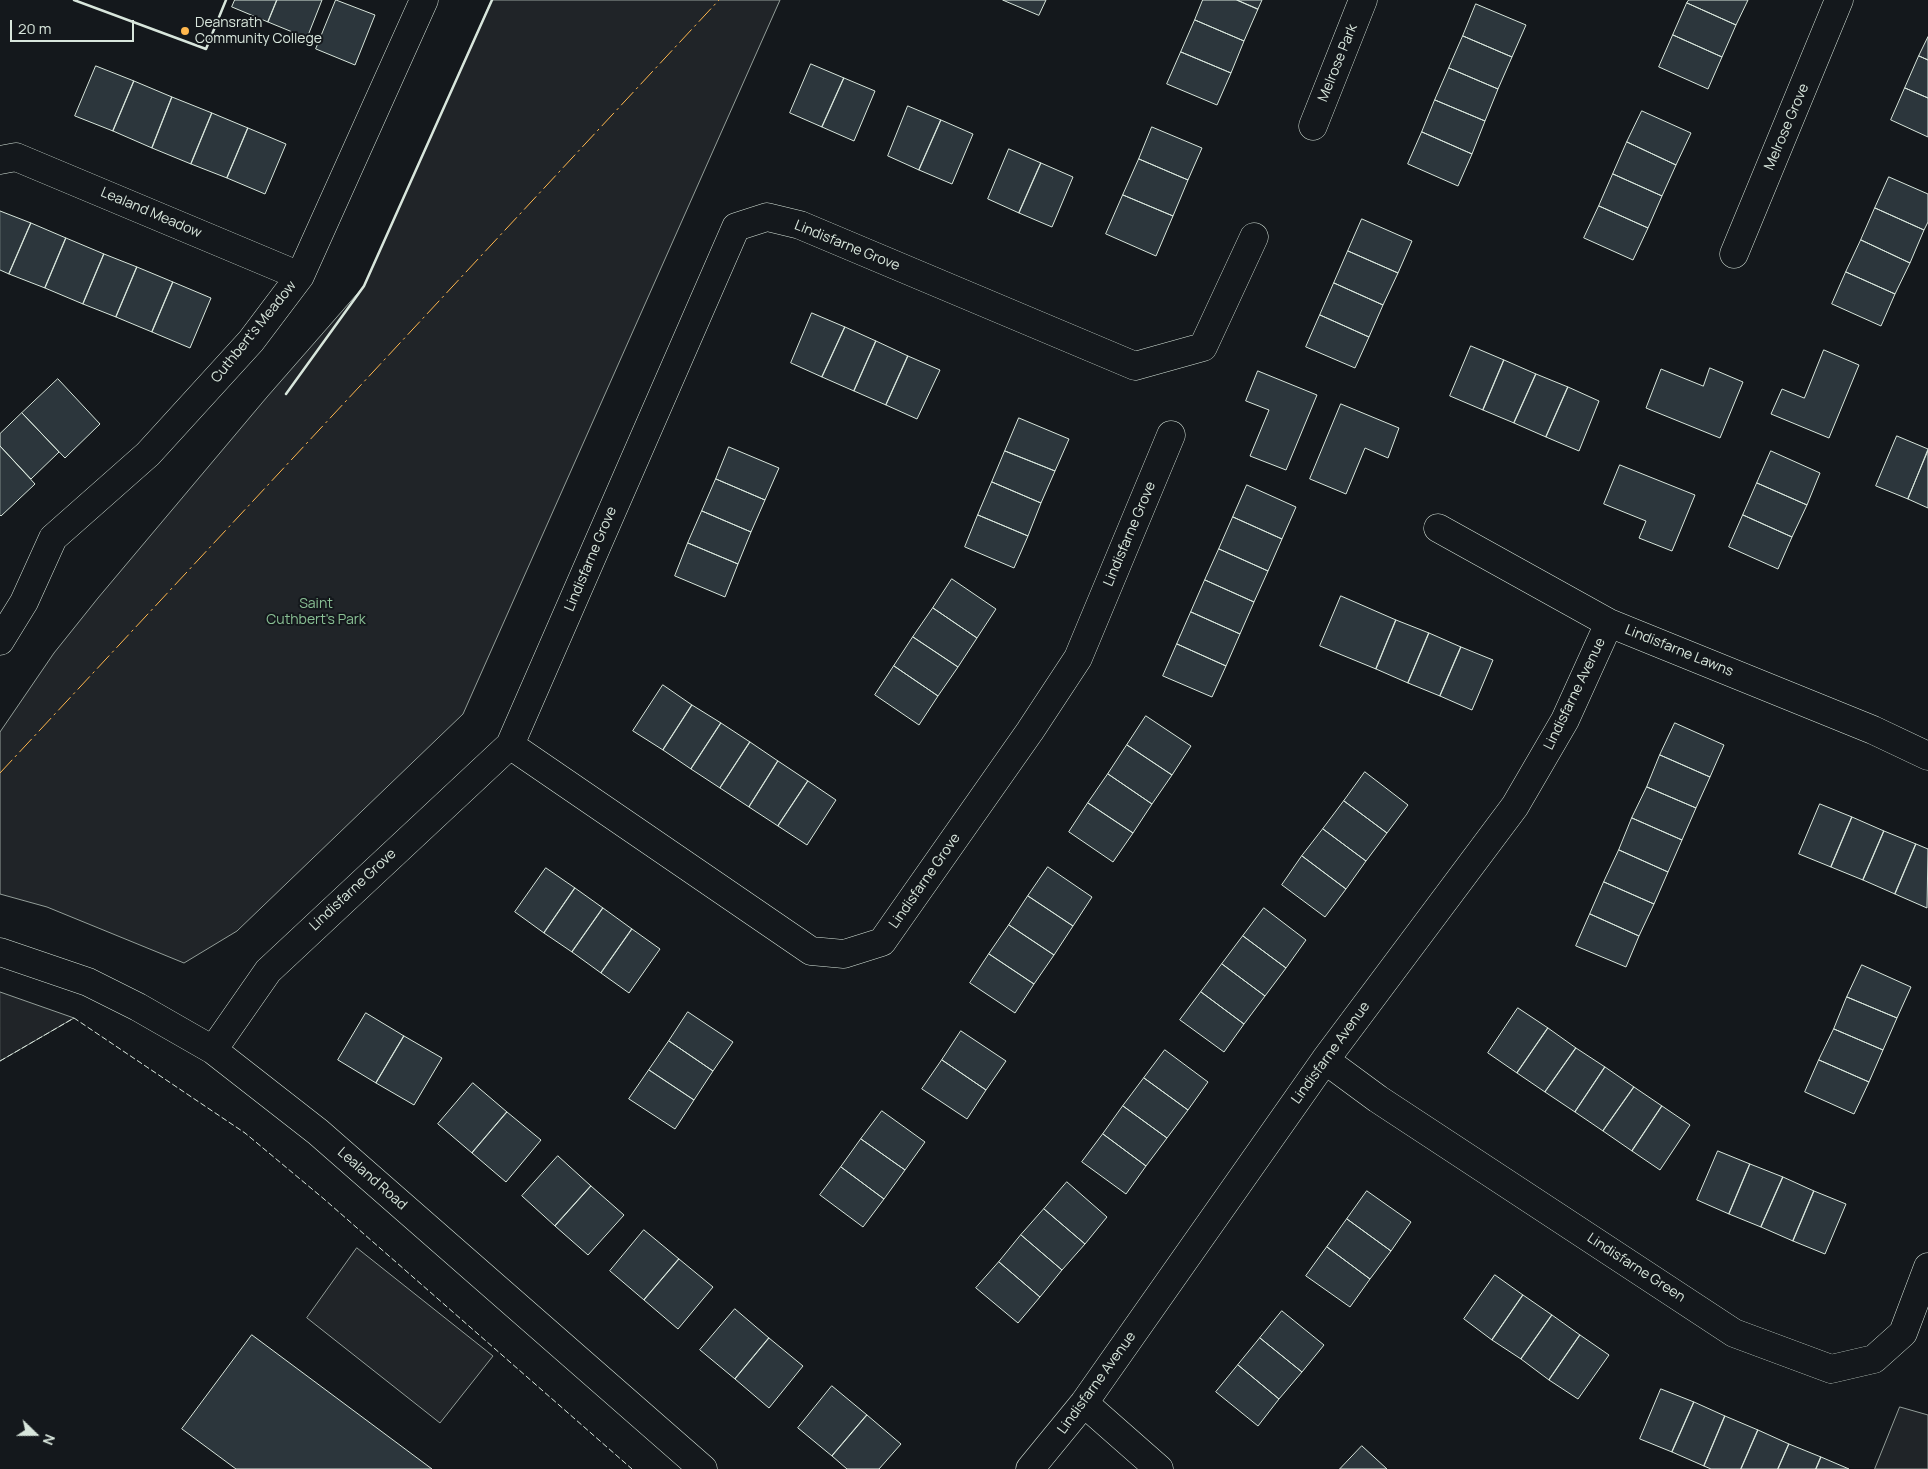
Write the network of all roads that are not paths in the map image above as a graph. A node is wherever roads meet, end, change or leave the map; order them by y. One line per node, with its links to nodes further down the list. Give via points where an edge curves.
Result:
1 (424, 0): 8 (street, Cuthbert's Meadow)
2 (1363, 0): 4 (street, Melrose Park)
3 (1839, 0): 7 (street, Melrose Grove)
4 (1313, 126)
5 (0, 160): 8 (street, Lealand Meadow, via 16,157)
6 (1254, 237): 13 (street, Lindisfarne Grove, via 1203,347 1135,366 800,225 767,217 736,227)
7 (1734, 254)
8 (300, 276): 12 (street, Cuthbert's Meadow, via 251,341 148,454 53,538 24,602)
9 (1171, 435): 13 (street, Lindisfarne Grove, via 1078,658 882,942 844,954 810,951)
10 (1438, 528): 11 (street, Lindisfarne Lawns)
11 (1609, 623): 14 (street, Lindisfarne Lawns, via 1873,730); 17 (street, Lindisfarne Avenue, via 1565,720 1515,806)
12 (0, 641)
13 (510, 745): 16 (street, Lindisfarne Grove, via 268,971)
14 (1928, 756)
15 (0, 952): 16 (street, Lealand Road, via 88,982)
16 (213, 1050): 20 (street, Lealand Road, via 318,1132)
17 (1325, 1060): 18 (street, Lindisfarne Green, via 1378,1099 1734,1333 1831,1369 1874,1359 1903,1333); 19 (street, Lindisfarne Avenue)
18 (1928, 1267)
19 (1084, 1403): 21 (street, Lindisfarne Avenue); 22 (street)
20 (703, 1469)
21 (1030, 1469)
22 (1159, 1469)

